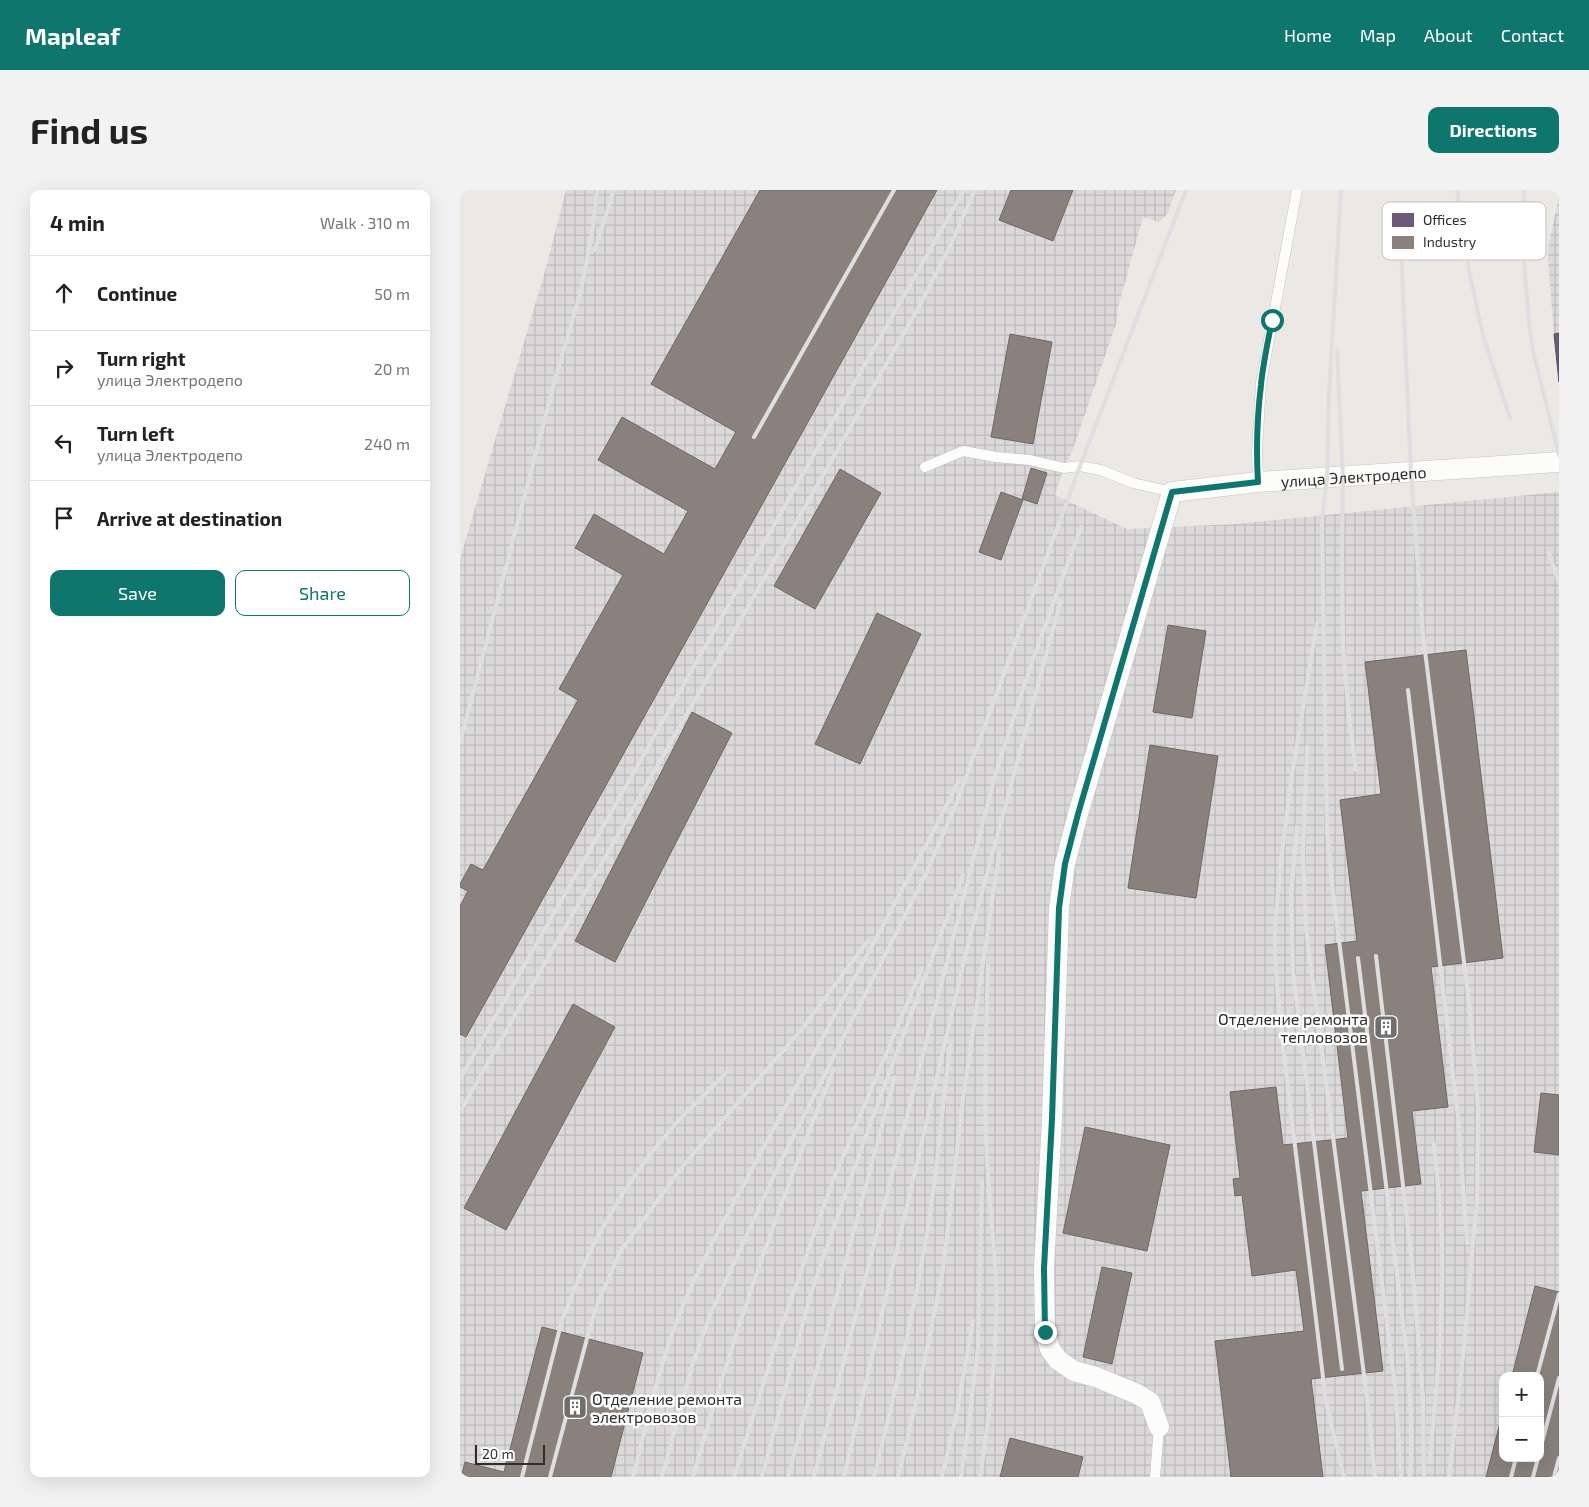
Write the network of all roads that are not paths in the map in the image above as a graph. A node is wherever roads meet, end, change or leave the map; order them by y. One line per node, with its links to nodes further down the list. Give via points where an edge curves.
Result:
1 (1297, 190): 4 (lane, via 1261,383 1256,450)
2 (1559, 462): 4 (street, улица Электродепо)
3 (925, 467): 5 (lane, via 963,450 1064,468 1080,466 1101,470 1133,483)
4 (1258, 482): 5 (street, улица Электродепо)
5 (1172, 492): 6 (street, via 1065,864 1059,908 1044,1268 1045,1332 1050,1349 1058,1360 1074,1371 1096,1377 1150,1402)
6 (1160, 1427): 7 (lane)
7 (1156, 1477)

